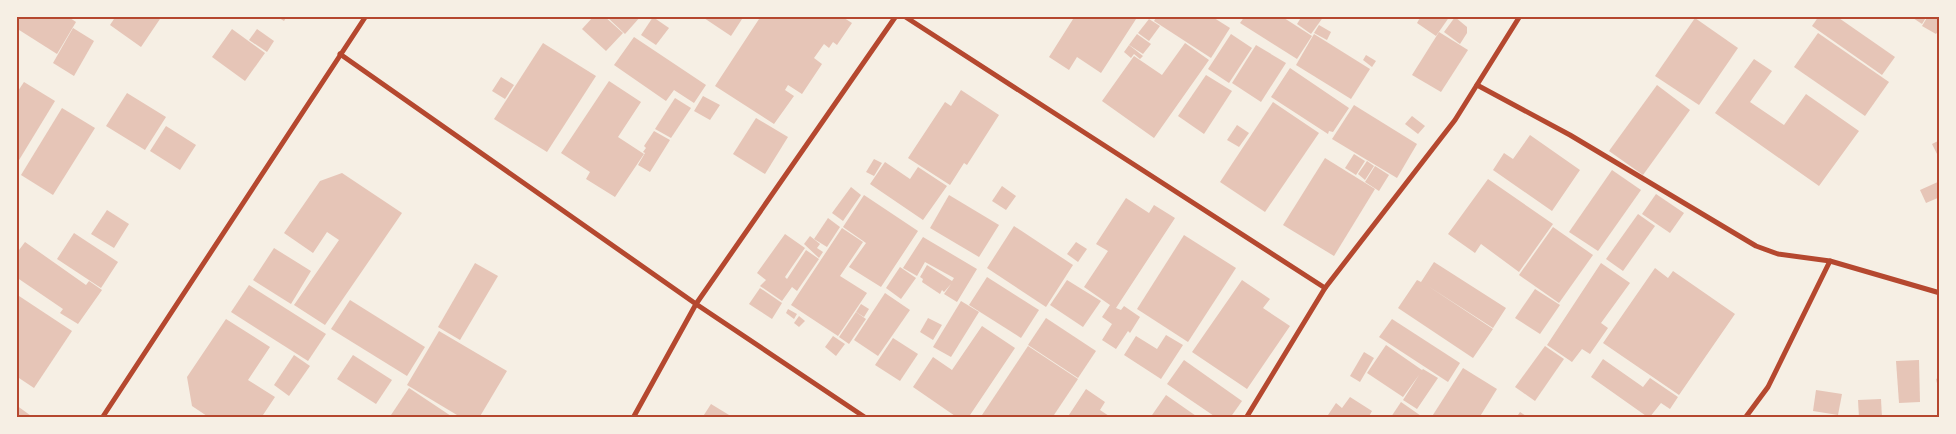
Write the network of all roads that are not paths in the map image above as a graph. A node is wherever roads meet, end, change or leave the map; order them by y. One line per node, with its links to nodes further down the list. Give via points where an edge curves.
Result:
1 (366, 16): 5 (street)
2 (896, 16): 10 (street)
3 (904, 16): 8 (street)
4 (1520, 16): 6 (street)
5 (340, 54): 10 (street); 11 (street)
6 (1478, 86): 7 (street, via 1570,136 1756,246 1778,254); 8 (street)
7 (1830, 261): 9 (street); 15 (street, via 1768,387)
8 (1325, 288): 14 (street)
9 (1940, 293)
10 (696, 304): 12 (street); 13 (street)
11 (104, 417)
12 (633, 418)
13 (866, 418)
14 (1246, 418)
15 (1745, 418)

